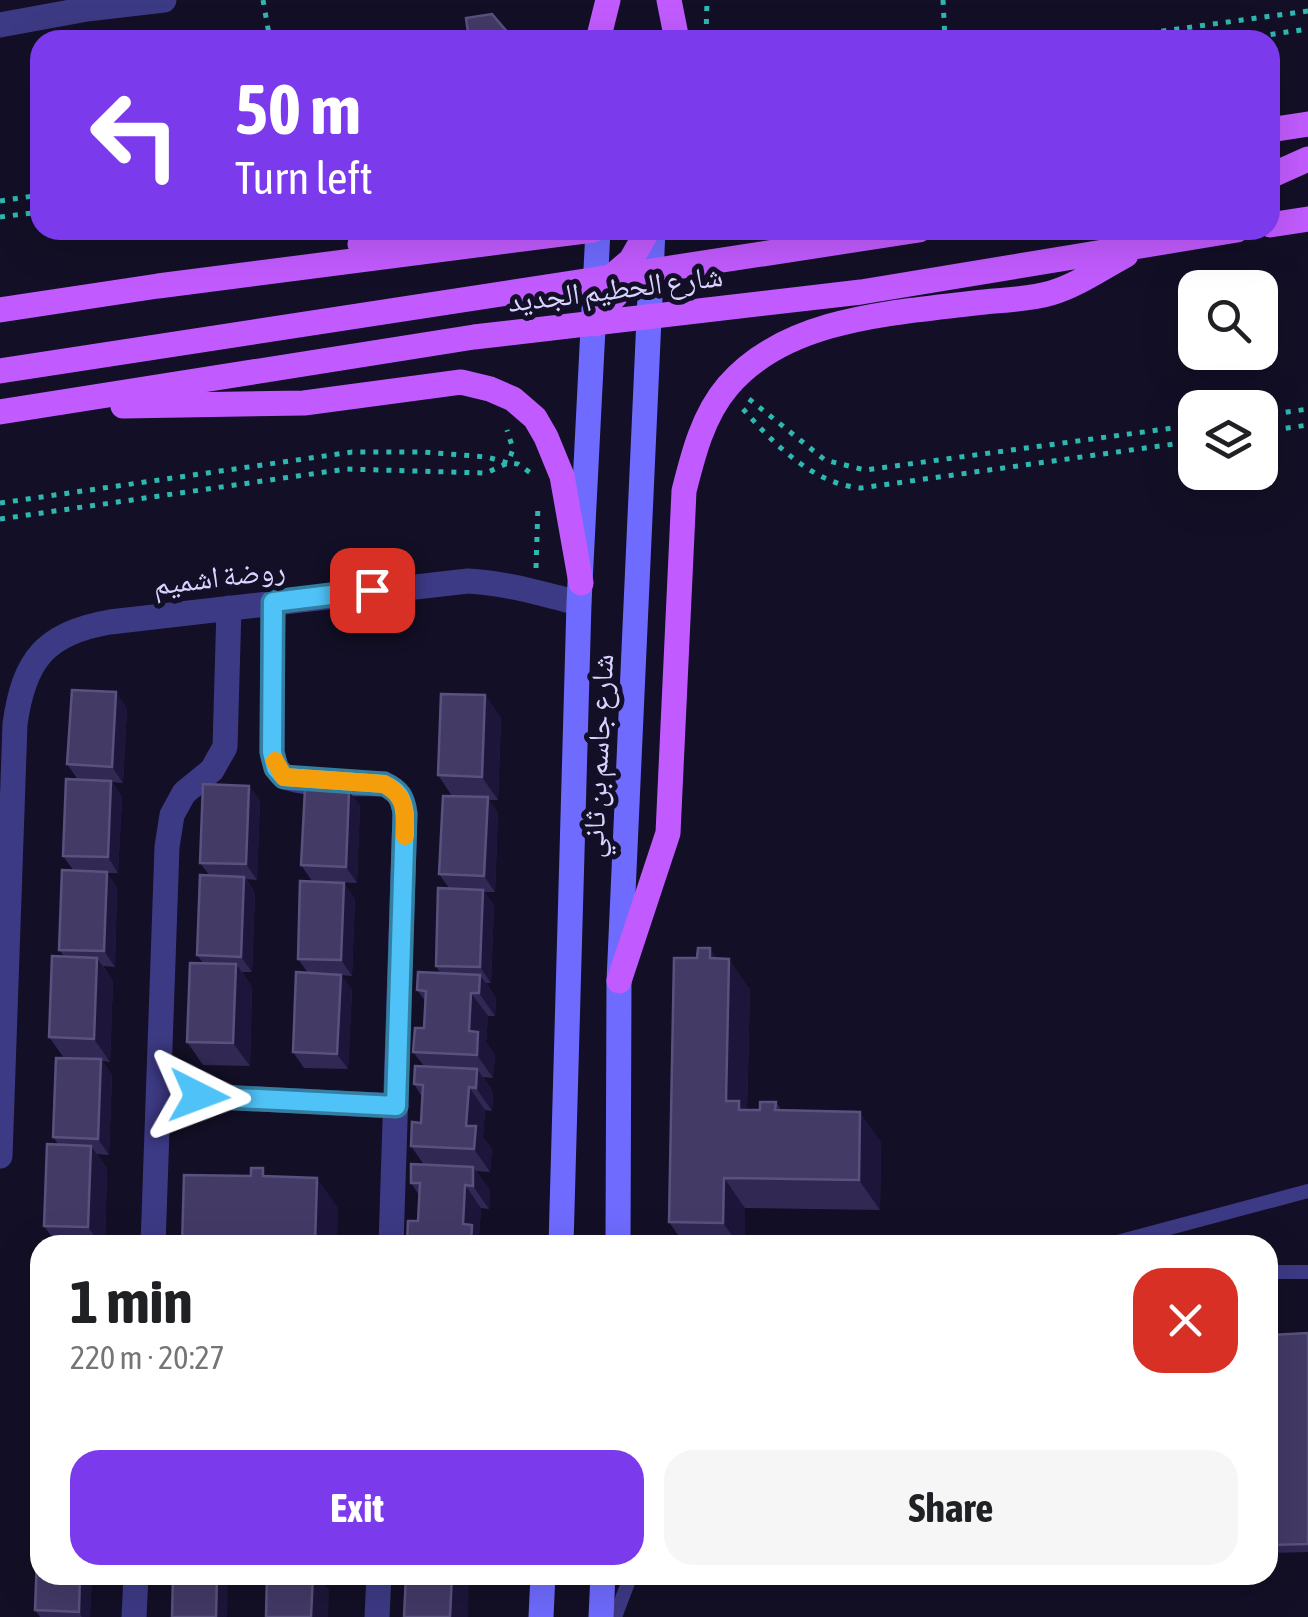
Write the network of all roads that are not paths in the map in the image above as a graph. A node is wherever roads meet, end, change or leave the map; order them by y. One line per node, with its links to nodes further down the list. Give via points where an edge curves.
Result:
1 (164, 0): 4 (street)
2 (609, 0): 6 (main road); 7 (main road)
3 (668, 0): 8 (main road); 9 (main road)
4 (88, 4): 5 (street)
5 (0, 25)
6 (601, 30)
7 (608, 30)
8 (666, 30)
9 (675, 30)
10 (1280, 113): 11 (main road)
11 (1308, 116)
12 (1308, 124): 13 (main road)
13 (1280, 128)
14 (1308, 159): 15 (main road)
15 (1280, 172)
16 (1308, 219): 17 (main road)
17 (1280, 223)
18 (386, 240): 28 (main road, via 228,265)
19 (518, 240): 28 (main road, شارع الحطيم الجديد)
20 (596, 240): 27 (main road)
21 (644, 240): 27 (main road, via 611,277)
22 (651, 240): 26 (main road, شارع جاسم بن ثاني)
23 (854, 240): 26 (main road)
24 (1173, 240): 25 (main road, شارع الحطيم الجديد)
25 (1147, 244): 30 (main road, شارع الحطيم الجديد, via 861,292); 38 (main road, via 1052,293 832,326 783,346 726,388 696,441 684,491 668,834)
26 (652, 271): 30 (main road, شارع جاسم بن ثاني); 31 (main road, via 609,299)
27 (596, 280): 31 (main road, شارع جاسم بن ثاني); 32 (main road)
28 (158, 286): 29 (main road, شارع الحطيم الجديد)
29 (0, 310)
30 (649, 317): 31 (main road, شارع الحطيم الجديد); 38 (main road, شارع جاسم بن ثاني)
31 (595, 324): 33 (main road, شارع الحطيم الجديد); 35 (main road, شارع جاسم بن ثاني)
32 (0, 371)
33 (28, 408): 34 (main road, شارع الحطيم الجديد); 35 (main road, via 304,403 461,382 490,388 524,408 546,437 562,476)
34 (0, 412)
35 (580, 593): 36 (street, روضة اشميم, via 536,595 504,582 468,581); 45 (main road, شارع جاسم بن ثاني)
36 (273, 602): 37 (street, روضة اشميم); 40 (street, via 276,768 299,781 384,784 403,800)
37 (229, 608): 39 (street, via 225,748 212,770 184,793 167,847); 41 (street, روضة اشميم, via 66,633 47,644 24,681 15,724)
38 (619, 981): 46 (main road, شارع جاسم بن ثاني)
39 (160, 1094): 40 (street); 43 (street)
40 (396, 1106): 44 (street)
41 (0, 1156)
42 (1308, 1191): 47 (lane)
43 (153, 1235)
44 (391, 1235)
45 (561, 1235)
46 (618, 1235)
47 (1143, 1235)
48 (1278, 1272): 49 (lane)
49 (1308, 1272)
50 (136, 1585): 55 (street)
51 (378, 1585): 56 (street)
52 (543, 1585): 57 (main road)
53 (603, 1585): 58 (main road)
54 (628, 1585): 59 (lane)
55 (134, 1617)
56 (377, 1617)
57 (541, 1617)
58 (601, 1617)
59 (615, 1617)

